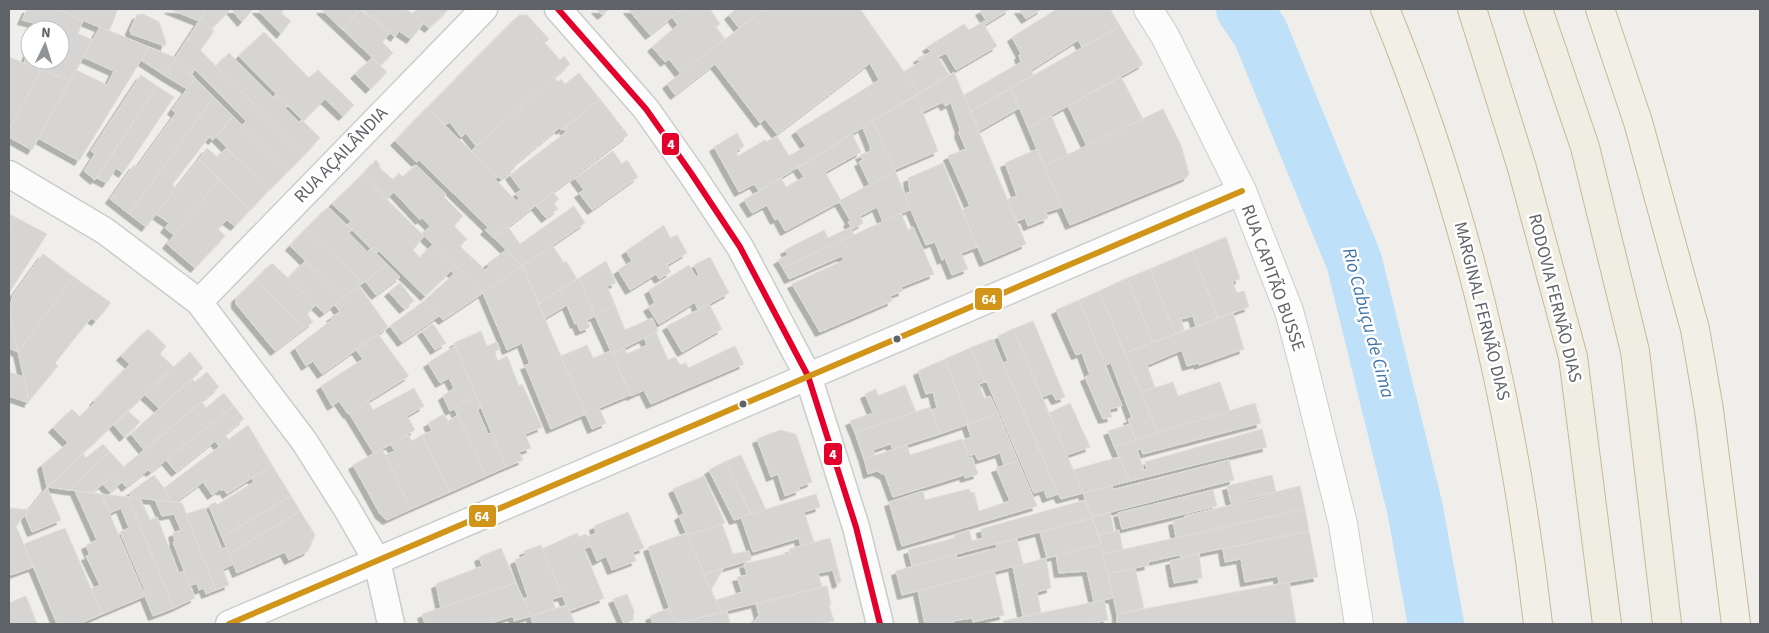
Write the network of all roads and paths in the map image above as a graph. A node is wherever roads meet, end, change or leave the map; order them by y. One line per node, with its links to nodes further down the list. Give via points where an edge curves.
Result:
1 (484, 9): 10 (street, RUA AÇAILÂNDIA)
2 (558, 9): 11 (street, via 646,109 691,173 740,247)
3 (1148, 9): 9 (street, RUA CAPITÃO BUSSE, via 1165,36)
4 (1385, 9): 17 (highway, MARGINAL FERNÃO DIAS, via 1460,219 1479,292 1520,490)
5 (1472, 9): 18 (highway, RODOVIA FERNÃO DIAS, via 1522,168 1573,356)
6 (1538, 9): 19 (highway, via 1585,147 1634,351)
7 (1600, 9): 20 (highway, via 1638,122 1695,330 1709,410)
8 (9, 174): 10 (street, via 105,231)
9 (1242, 191): 11 (street); 16 (street, RUA CAPITÃO BUSSE, via 1289,311 1343,524)
10 (198, 302): 12 (street, via 304,441)
11 (808, 376): 12 (street); 15 (street, via 856,527)
12 (377, 561): 13 (street); 14 (street)
13 (229, 624)
14 (391, 624)
15 (880, 624)
16 (1359, 624)
17 (1538, 624)
18 (1607, 624)
19 (1667, 624)
20 (1736, 624)

